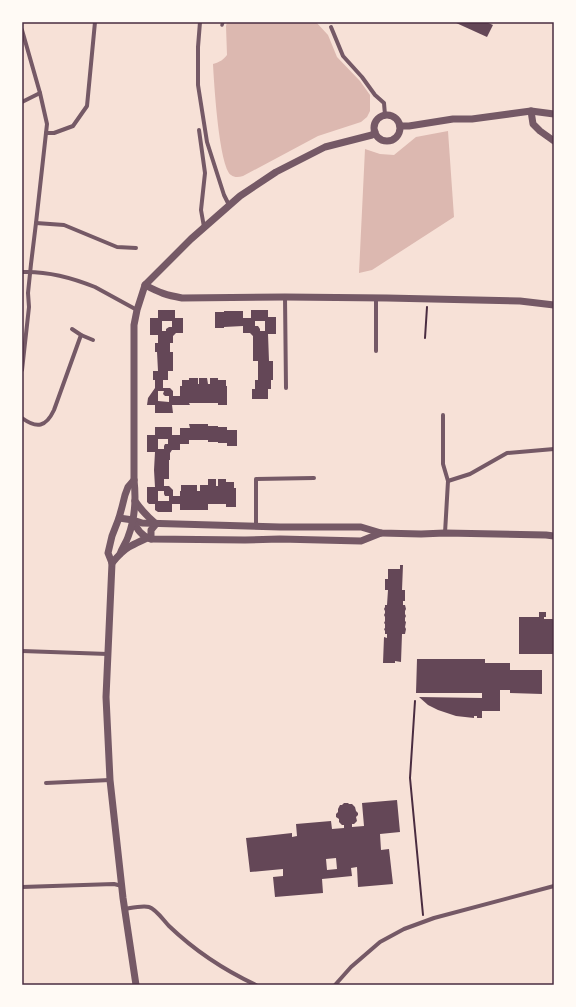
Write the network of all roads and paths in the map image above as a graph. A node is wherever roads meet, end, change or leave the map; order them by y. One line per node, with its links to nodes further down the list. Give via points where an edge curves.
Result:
1 (95, 22): 13 (street, via 87,106 73,126 54,133)
2 (200, 22): 15 (street, via 198,85 208,142 224,195)
3 (331, 27): 9 (street, via 343,56 384,103)
4 (22, 30): 5 (street)
5 (40, 93): 6 (street); 13 (street, via 47,124)
6 (22, 102)
7 (530, 112): 8 (street); 10 (street); 14 (street, via 533,124)
8 (554, 114)
9 (385, 115): 10 (street, via 392,116); 12 (street, via 376,121)
10 (400, 126): 12 (street, via 396,137 388,140 380,139)
11 (199, 130): 17 (street, via 205,173 201,210)
12 (375, 132): 15 (street, via 372,135 325,147 276,172)
13 (46, 133): 16 (street)
14 (554, 141)
15 (230, 205): 17 (street)
16 (36, 223): 18 (street, via 64,225 118,247); 20 (street)
17 (204, 227): 21 (street)
18 (136, 248)
19 (22, 272): 20 (street)
20 (30, 272): 26 (street, via 52,274 88,284); 28 (street, via 29,307)
21 (145, 285): 22 (street, via 159,293 182,298); 26 (street)
22 (285, 297): 23 (street); 34 (street)
23 (376, 298): 24 (street); 32 (street)
24 (427, 299): 25 (street, via 520,301); 30 (path)
25 (554, 305)
26 (136, 310): 39 (street)
27 (72, 329): 29 (street)
28 (24, 334): 33 (street)
29 (81, 335): 31 (street); 36 (street, via 51,417 41,425 35,425)
30 (425, 338)
31 (93, 340)
32 (376, 351)
33 (22, 370)
34 (286, 388)
35 (443, 415): 40 (street, via 443,464)
36 (22, 418)
37 (554, 449): 40 (street, via 508,453 470,474)
38 (314, 478): 45 (street, via 256,479)
39 (134, 480): 41 (street); 42 (street, via 128,487)
40 (448, 481): 47 (street)
41 (135, 501): 43 (street); 44 (street)
42 (119, 518): 43 (street); 51 (street, via 108,553)
43 (133, 520): 44 (street); 49 (street, via 138,531); 50 (street)
44 (156, 524): 45 (street); 49 (street)
45 (256, 526): 46 (street, via 361,527)
46 (381, 533): 47 (street); 49 (street, via 361,541)
47 (446, 533): 48 (street)
48 (554, 536)
49 (149, 538): 50 (street)
50 (120, 554): 51 (street)
51 (112, 563): 53 (street)
52 (22, 651): 53 (street)
53 (108, 654): 55 (street, via 106,697)
54 (414, 701): 61 (path, via 410,778)
55 (110, 780): 56 (street); 57 (street)
56 (46, 783)
57 (122, 886): 59 (street, via 114,884); 60 (street)
58 (554, 886): 61 (street)
59 (22, 887)
60 (125, 909): 62 (street); 63 (street, via 150,907 193,947)
61 (424, 922): 64 (street, via 380,942 351,967)
62 (136, 985)
63 (256, 985)
64 (336, 985)

